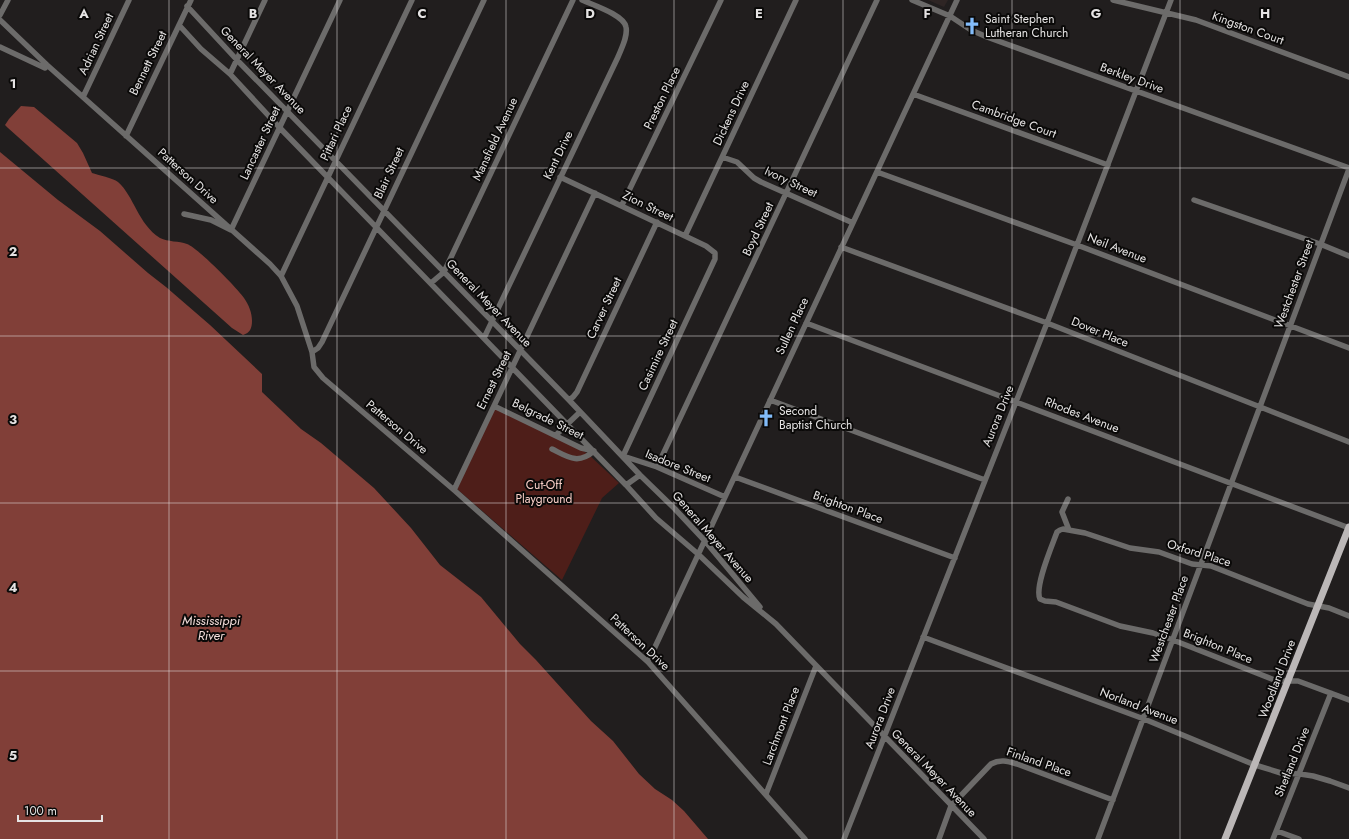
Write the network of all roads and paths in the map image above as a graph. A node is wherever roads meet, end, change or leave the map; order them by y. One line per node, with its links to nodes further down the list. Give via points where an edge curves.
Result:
1 (8, 0): 19 (street)
2 (129, 0): 30 (street, Adrian Street)
3 (191, 0): 17 (street, Bennett Street)
4 (266, 0): 24 (street)
5 (340, 0): 31 (street, Lancaster Street)
6 (412, 0): 35 (street, Pittari Place)
7 (484, 0): 45 (street, Blair Street)
8 (573, 0): 57 (street, Mansfield Avenue)
9 (582, 0): 40 (street, Kent Drive, via 615,15 623,21 626,32 618,57)
10 (721, 0): 44 (street, Preston Place)
11 (796, 0): 34 (street, Dickens Drive)
12 (877, 0): 42 (street, Boyd Street)
13 (912, 0): 20 (street, Berkley Drive)
14 (957, 0): 20 (street, Sullen Place)
15 (1113, 0): 18 (street, Kingston Court)
16 (1171, 0): 18 (street, Aurora Drive)
17 (187, 6): 22 (street, Bennett Street); 24 (street, General Meyer Avenue)
18 (1166, 13): 27 (street, Kingston Court, via 1196,20); 28 (street, Aurora Drive)
19 (0, 15)
20 (950, 16): 28 (street, Berkley Drive, via 987,37); 29 (street, Sullen Place)
21 (0, 20): 25 (street, Patterson Drive)
22 (179, 25): 26 (street, General Meyer Avenue, via 201,49); 33 (street, Bennett Street)
23 (0, 47): 25 (street, via 45,68)
24 (237, 60): 26 (street); 31 (street, General Meyer Avenue)
25 (47, 65): 30 (street, Patterson Drive)
26 (230, 74): 32 (street, General Meyer Avenue)
27 (1349, 77)
28 (1136, 92): 36 (street, Aurora Drive); 37 (street, Berkley Drive)
29 (913, 94): 36 (street, Cambridge Court); 38 (street, Sullen Place)
30 (83, 97): 33 (street, Patterson Drive)
31 (287, 111): 32 (street, Lancaster Street); 35 (street, General Meyer Avenue)
32 (279, 127): 39 (street, General Meyer Avenue); 50 (street, Lancaster Street)
33 (126, 136): 50 (street, Patterson Drive)
34 (722, 157): 42 (street, Ivory Street, via 737,162 754,178); 51 (street, Dickens Drive)
35 (336, 160): 39 (street, Pittari Place); 45 (street, General Meyer Avenue)
36 (1108, 166): 53 (street, Aurora Drive)
37 (1349, 169): 52 (street, Westchester Street)
38 (877, 172): 48 (street, Sullen Place); 53 (street, Neil Avenue)
39 (328, 177): 49 (street, General Meyer Avenue); 58 (street, Pittari Place)
40 (560, 177): 41 (street, Zion Street); 60 (street, Kent Drive)
41 (595, 193): 44 (street, Zion Street); 66 (street, Ernest Street)
42 (787, 194): 48 (street, Ivory Street); 81 (street, Boyd Street)
43 (1194, 200): 52 (street)
44 (622, 205): 47 (street, Zion Street)
45 (384, 210): 49 (street, Blair Street); 57 (street, General Meyer Avenue)
46 (184, 214): 50 (street, via 211,220)
47 (657, 222): 51 (street, Zion Street); 69 (street, Carver Street, via 577,392)
48 (853, 223): 54 (street, Sullen Place)
49 (376, 227): 59 (street, General Meyer Avenue); 67 (street, Blair Street, via 322,342)
50 (231, 230): 58 (street, Patterson Drive)
51 (685, 236): 56 (street, Zion Street, via 713,251)
52 (1320, 244): 55 (street); 63 (street, Westchester Street)
53 (1077, 245): 61 (street, Aurora Drive); 63 (street, Neil Avenue)
54 (841, 247): 61 (street, Dover Place); 62 (street, Sullen Place)
55 (1349, 256)
56 (713, 264): 80 (street, Casimire Street)
57 (444, 272): 59 (street, Mansfield Avenue); 60 (street, General Meyer Avenue)
58 (281, 276): 67 (street, Patterson Drive, via 297,306)
59 (431, 283): 64 (street, General Meyer Avenue)
60 (491, 320): 64 (street, Kent Drive); 66 (street, General Meyer Avenue)
61 (1047, 322): 71 (street, Aurora Drive); 73 (street, Dover Place)
62 (806, 323): 70 (street, Sullen Place); 71 (street, Rhodes Avenue)
63 (1290, 325): 65 (street, Neil Avenue); 73 (street, Westchester Street)
64 (484, 338): 68 (street, General Meyer Avenue)
65 (1349, 348)
66 (520, 351): 68 (street, Ernest Street); 69 (street, General Meyer Avenue)
67 (312, 352): 87 (street, Patterson Drive, via 314,367 330,385)
68 (512, 367): 72 (street, Ernest Street); 75 (street, General Meyer Avenue)
69 (569, 400): 74 (street, General Meyer Avenue)
70 (770, 400): 83 (street, Sullen Place); 84 (street)
71 (1016, 402): 84 (street, Aurora Drive); 85 (street, Rhodes Avenue)
72 (494, 406): 76 (street, Belgrade Street); 87 (street, Ernest Street)
73 (1259, 407): 77 (street, Dover Place); 85 (street, Westchester Place)
74 (580, 412): 75 (street); 80 (street, General Meyer Avenue)
75 (567, 424): 76 (street); 79 (street, General Meyer Avenue)
76 (556, 435): 79 (street, Belgrade Street, via 581,448)
77 (1349, 442)
78 (552, 448): 79 (street, via 571,458 579,459)
79 (594, 451): 86 (street, General Meyer Avenue)
80 (622, 456): 81 (street, Isadore Street); 82 (street, General Meyer Avenue)
81 (657, 467): 88 (street, Isadore Street)
82 (640, 475): 86 (street); 92 (street, General Meyer Avenue)
83 (734, 477): 88 (street, Sullen Place); 94 (street, Brighton Place)
84 (985, 480): 94 (street, Aurora Drive)
85 (1231, 483): 90 (street, Rhodes Avenue); 95 (street, Westchester Place)
86 (626, 485): 93 (street, General Meyer Avenue, via 656,518)
87 (454, 490): 101 (street, Patterson Drive)
88 (725, 497): 92 (street, Sullen Place)
89 (1068, 498): 91 (street, via 1062,512)
90 (1349, 528): 96 (main road, Woodland Drive)
91 (1068, 530): 95 (street, Oxford Place); 100 (street, Brighton Place, via 1057,532 1039,588 1040,599 1056,602 1120,626)
92 (705, 541): 93 (street, Sullen Place); 98 (street, General Meyer Avenue)
93 (698, 554): 98 (street, General Meyer Avenue); 101 (street, Sullen Place)
94 (955, 558): 99 (street, Aurora Drive)
95 (1201, 565): 96 (street, Oxford Place, via 1211,566); 100 (street, Westchester Place)
96 (1318, 606): 97 (street, Oxford Place); 103 (main road, Woodland Drive)
97 (1349, 616)
98 (769, 618): 102 (street, General Meyer Avenue)
99 (923, 637): 106 (street, Norland Avenue); 107 (street, Aurora Drive)
100 (1173, 640): 103 (street, Brighton Place, via 1277,681); 106 (street, Westchester Place)
101 (648, 662): 111 (street, Patterson Drive)
102 (816, 666): 107 (street, General Meyer Avenue); 111 (street, Larchmont Place)
103 (1288, 682): 104 (street, Brighton Place, via 1298,681); 108 (main road, Woodland Drive)
104 (1331, 693): 105 (street, Brighton Place); 109 (street, Shetland Drive)
105 (1349, 700)
106 (1144, 718): 108 (street, Norland Avenue); 112 (street, Westchester Place)
107 (884, 737): 113 (street, General Meyer Avenue); 116 (street, Aurora Drive)
108 (1255, 765): 109 (street, Norland Avenue); 120 (main road, Woodland Drive)
109 (1300, 774): 110 (street, Norland Avenue); 114 (street, Shetland Drive)
110 (1349, 788)
111 (766, 794): 115 (street, Patterson Drive)
112 (1113, 800): 113 (street, Finland Place, via 1017,764 998,760 991,764); 119 (street, Westchester Place)
113 (952, 806): 117 (street); 118 (street, General Meyer Avenue)
114 (1277, 830): 121 (street, Shetland Drive); 122 (street)
115 (805, 839)
116 (844, 839)
117 (939, 839)
118 (984, 839)
119 (1098, 839)
120 (1226, 839)
121 (1273, 839)
122 (1299, 839)

